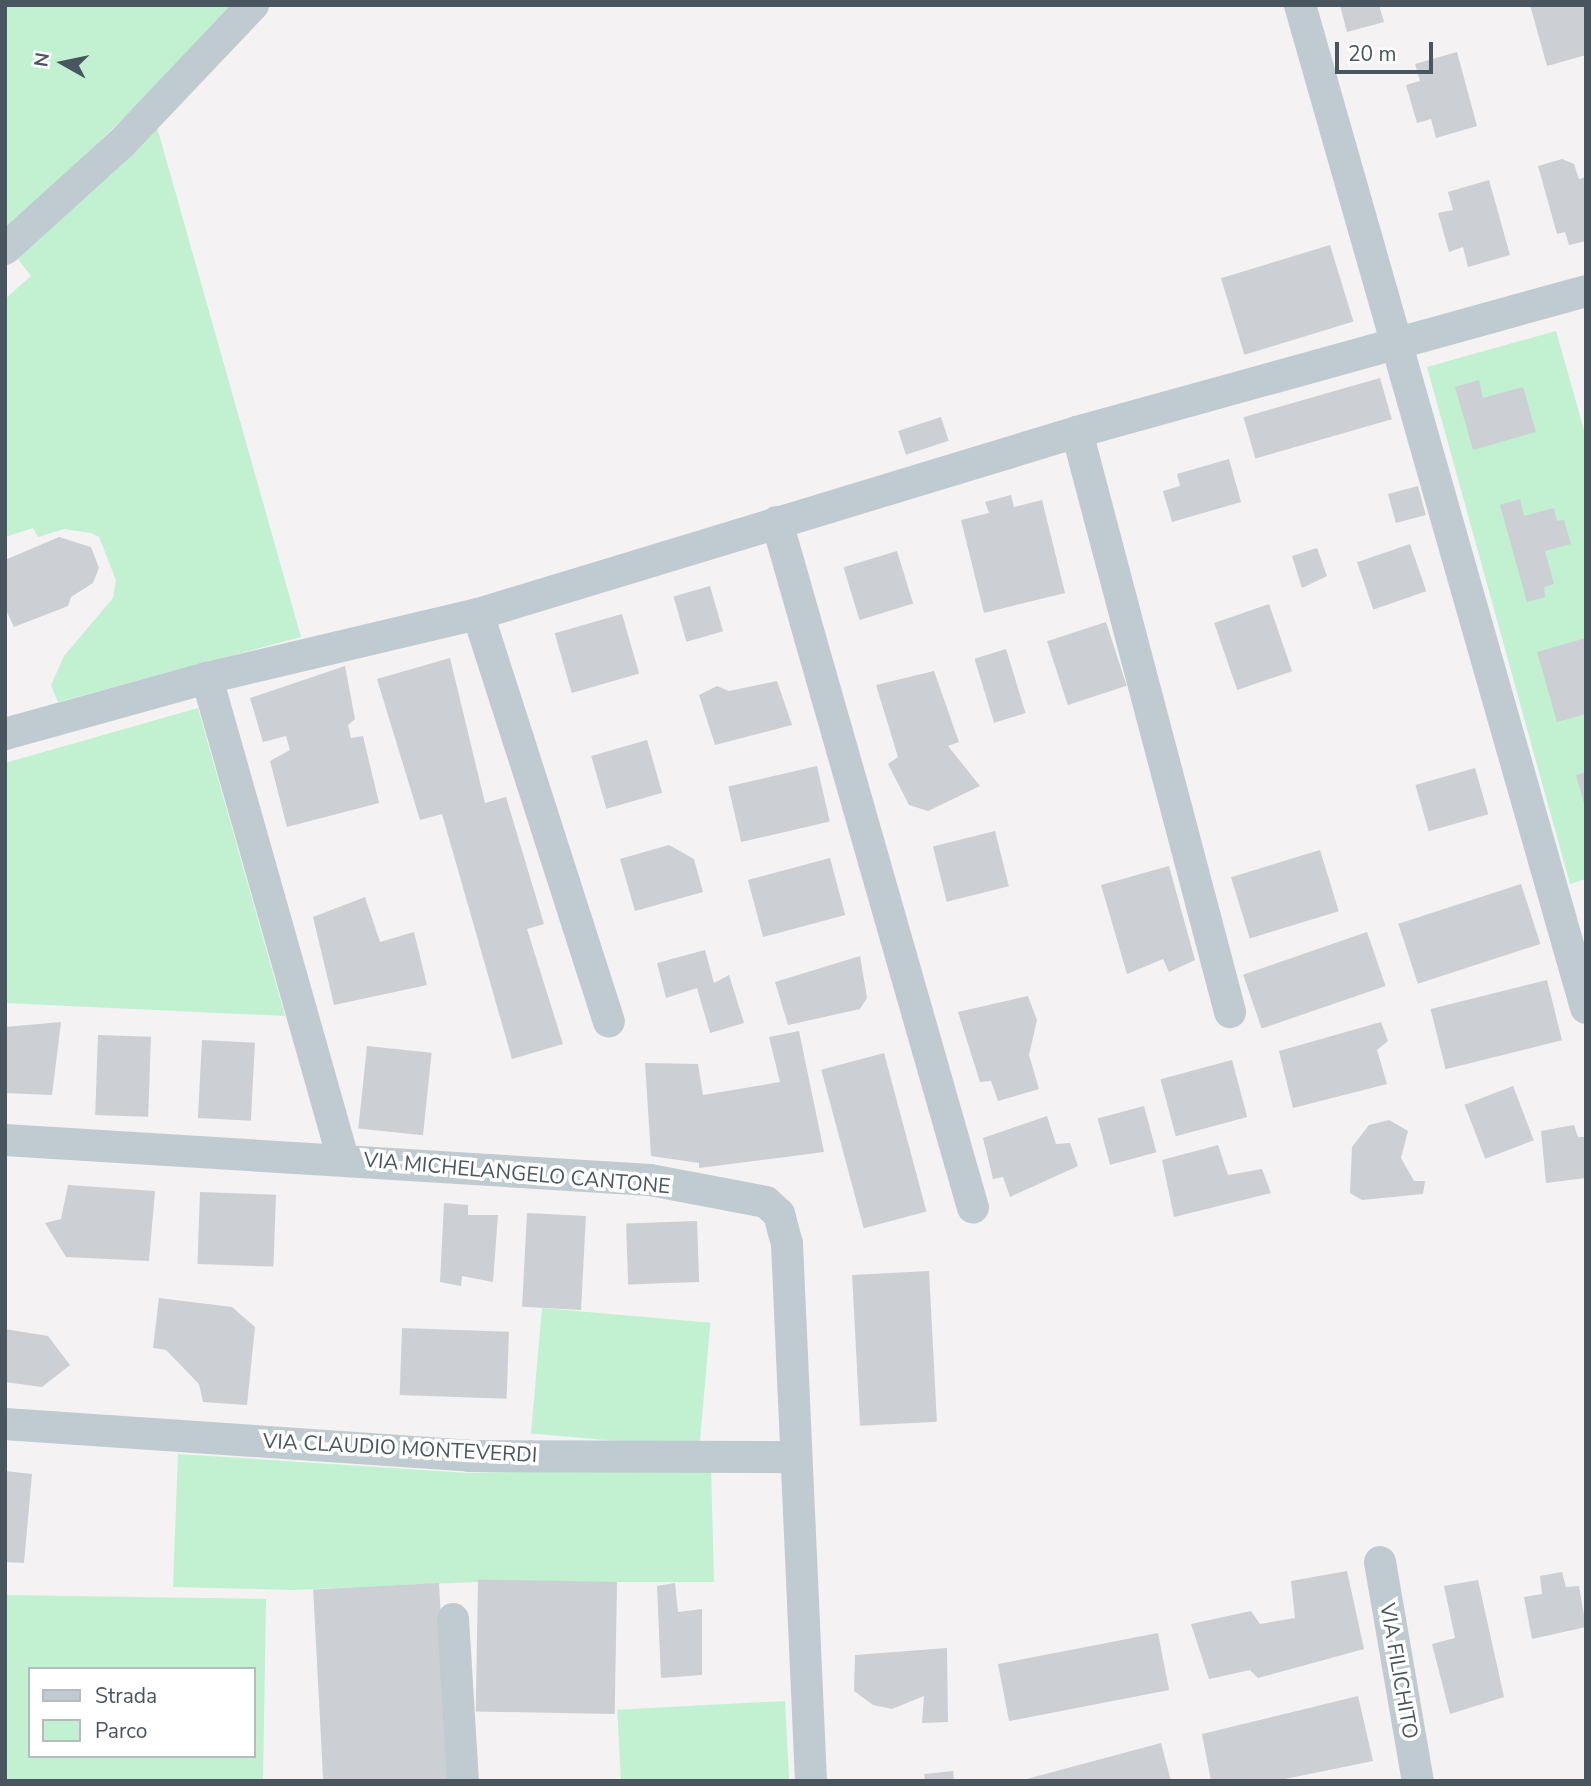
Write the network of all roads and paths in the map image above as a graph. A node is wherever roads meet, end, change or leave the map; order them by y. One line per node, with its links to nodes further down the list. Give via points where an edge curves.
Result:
1 (253, 5): 3 (street, via 121,144)
2 (1300, 5): 5 (street)
3 (5, 249)
4 (1586, 291): 5 (street)
5 (1398, 346): 6 (street); 11 (street)
6 (1077, 432): 7 (street); 12 (street)
7 (777, 522): 8 (street); 16 (street)
8 (478, 614): 9 (street); 13 (street)
9 (207, 678): 10 (street); 15 (street)
10 (5, 734)
11 (1586, 1008)
12 (1230, 1012)
13 (609, 1021)
14 (5, 1140): 15 (street, VIA MICHELANGELO CANTONE)
15 (343, 1159): 18 (street, VIA MICHELANGELO CANTONE, via 650,1180 766,1202 779,1214 787,1244)
16 (973, 1208)
17 (5, 1424): 18 (street, VIA CLAUDIO MONTEVERDI, via 469,1456)
18 (796, 1457): 22 (street, VIA MICHELANGELO CANTONE)
19 (1380, 1562): 23 (street, VIA FILICHITO)
20 (453, 1619): 21 (street)
21 (463, 1781)
22 (811, 1781)
23 (1418, 1781)

